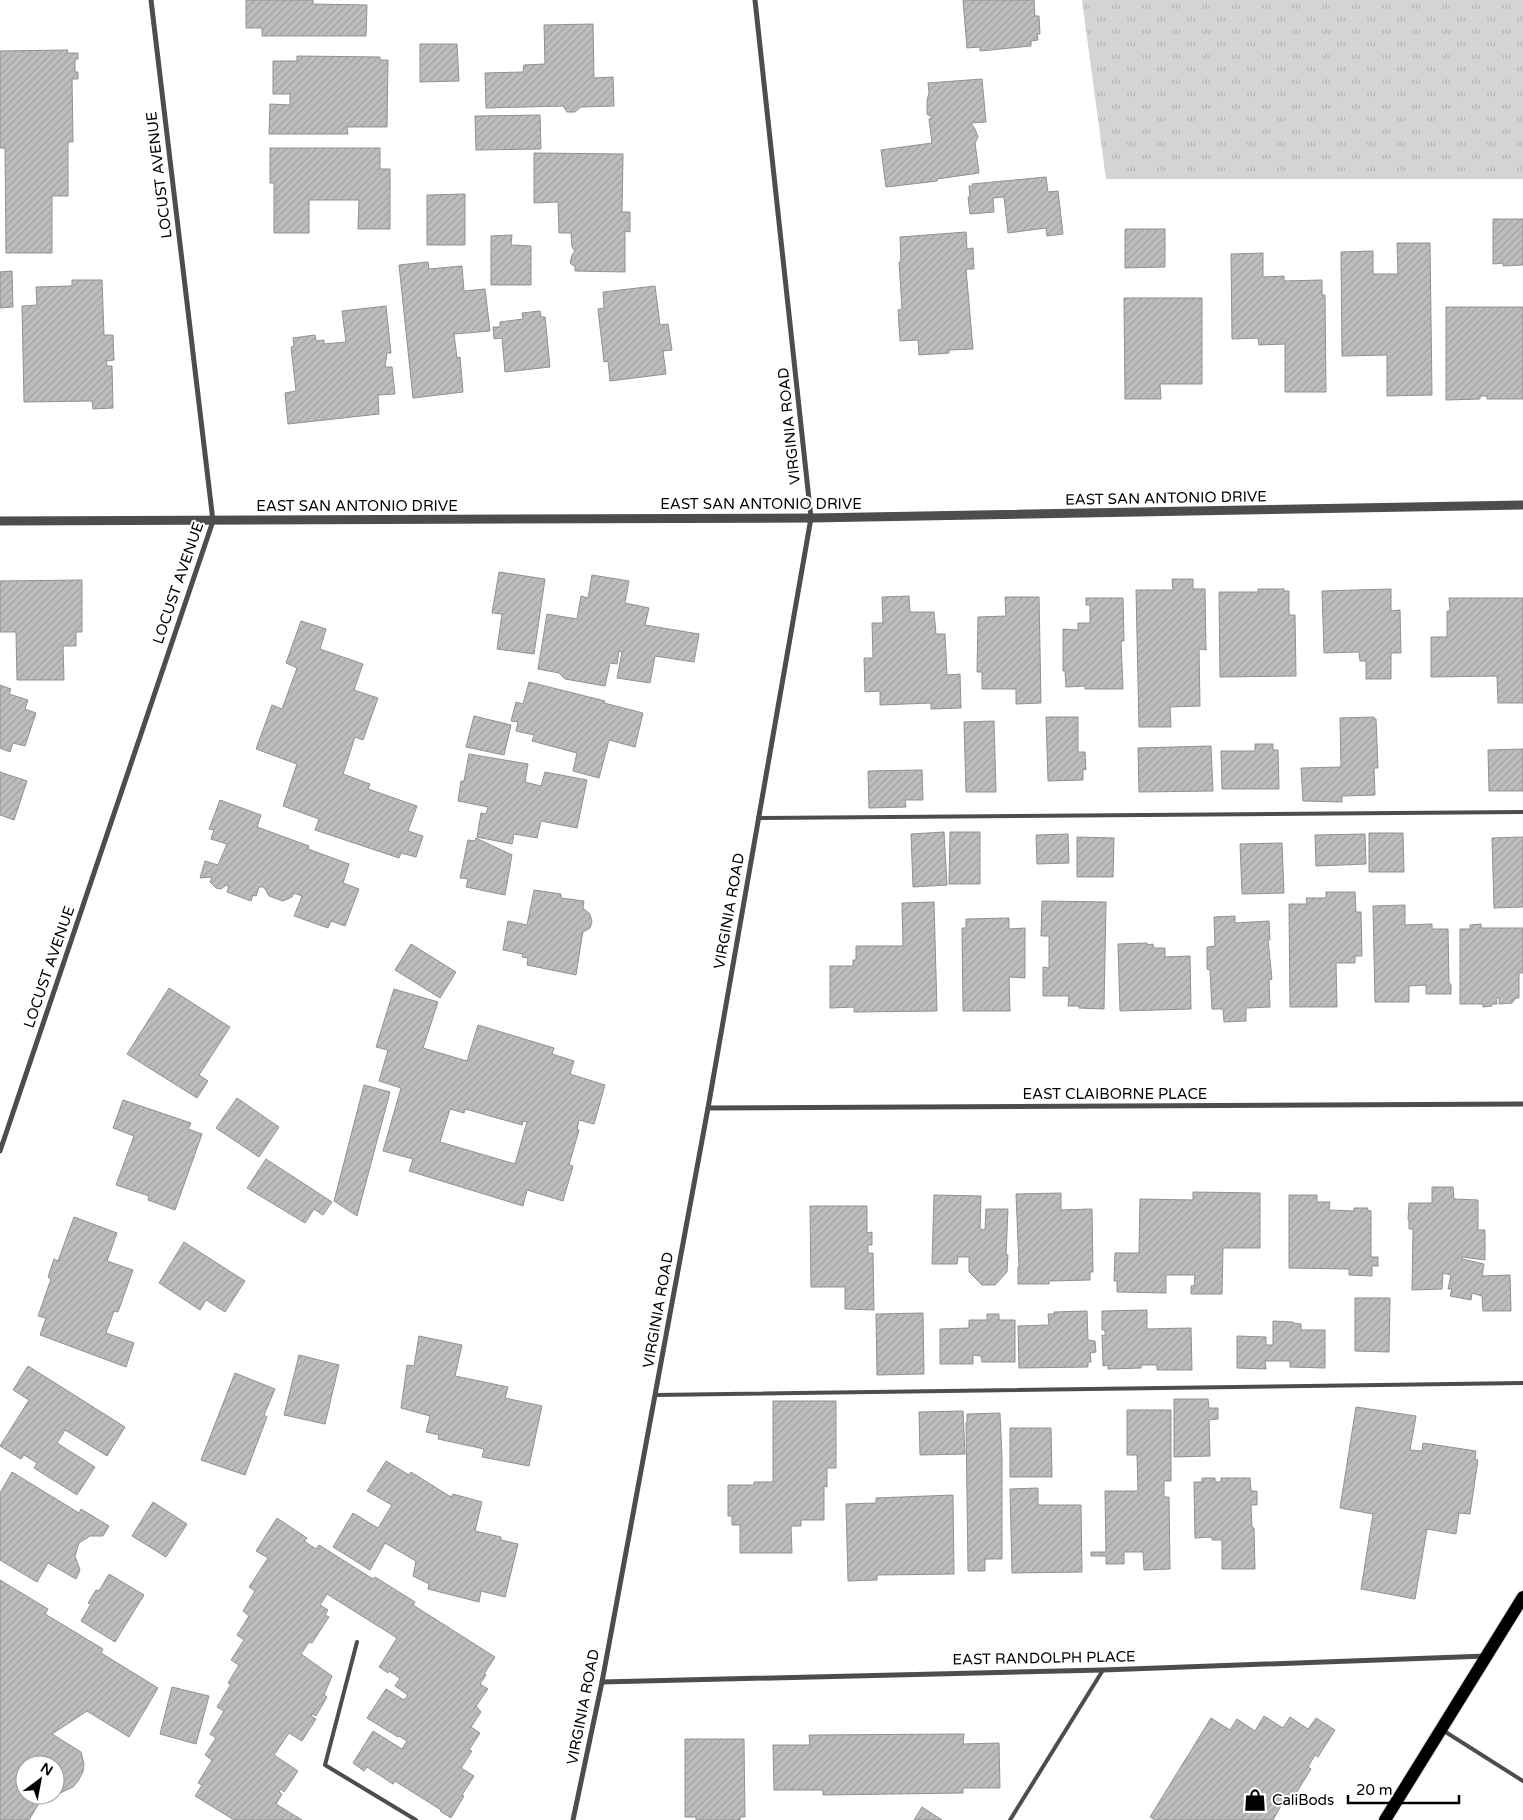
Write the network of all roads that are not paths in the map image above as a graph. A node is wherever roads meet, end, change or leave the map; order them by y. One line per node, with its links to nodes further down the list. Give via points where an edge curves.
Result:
1 (151, 0): 6 (street, LOCUST AVENUE)
2 (755, 0): 4 (street, VIRGINIA ROAD)
3 (1523, 505): 4 (street, EAST SAN ANTONIO DRIVE)
4 (811, 518): 6 (street, EAST SAN ANTONIO DRIVE); 8 (street, VIRGINIA ROAD)
5 (0, 521): 6 (street, EAST SAN ANTONIO DRIVE)
6 (213, 521): 11 (street, LOCUST AVENUE)
7 (1523, 812): 8 (lane)
8 (758, 818): 10 (street, VIRGINIA ROAD)
9 (1523, 1104): 10 (street, EAST CLAIBORNE PLACE)
10 (708, 1108): 13 (street, VIRGINIA ROAD)
11 (0, 1151)
12 (1523, 1383): 13 (lane)
13 (655, 1395): 18 (street, VIRGINIA ROAD)
14 (1523, 1597): 16 (main road)
15 (357, 1642): 21 (lane, via 325,1765)
16 (1487, 1656): 17 (street, EAST RANDOLPH PLACE); 19 (main road)
17 (1103, 1670): 18 (street, EAST RANDOLPH PLACE); 23 (lane)
18 (602, 1682): 22 (street, VIRGINIA ROAD)
19 (1442, 1730): 20 (lane); 24 (main road)
20 (1523, 1780)
21 (416, 1820)
22 (573, 1820)
23 (1010, 1820)
24 (1386, 1820)

